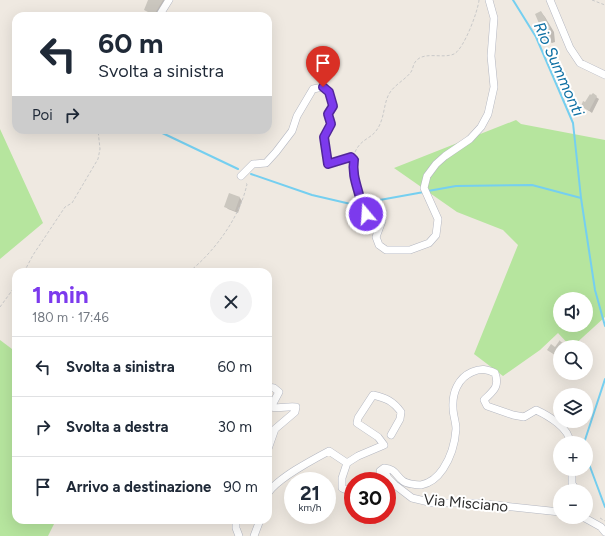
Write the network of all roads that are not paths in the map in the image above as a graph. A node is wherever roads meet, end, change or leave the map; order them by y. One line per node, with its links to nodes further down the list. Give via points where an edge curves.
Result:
1 (169, 0): 4 (street)
2 (489, 0): 6 (street, via 494,18 494,87 488,114 470,139 445,156 427,176 424,188 438,219 436,235 429,243 410,250 386,250 379,245 376,237 382,222 362,210 362,201 354,175 354,160 351,157 328,164 324,137 331,124 328,114 333,106 329,92 323,87 313,88 297,116 292,131 266,163 253,164)
3 (550, 0): 5 (street, via 570,48 580,63)
4 (162, 12)
5 (605, 75)
6 (241, 176)
7 (272, 388): 8 (street, via 279,392)
8 (272, 405)
9 (272, 407): 12 (street, via 296,407 295,412 275,429)
10 (391, 435): 13 (street, via 401,412 394,403 373,395 357,423 378,437 384,445)
11 (569, 436): 18 (street, Via Misciano, via 548,416 536,410 524,417 487,406 484,400 495,388 498,380 495,373 482,369 468,374 456,387 453,406 456,429 454,442 449,460 440,474 431,483 419,485 404,481)
12 (272, 438)
13 (347, 463): 14 (street); 20 (street, via 329,452 296,470)
14 (344, 472)
15 (344, 472): 21 (street)
16 (380, 472): 17 (street, Via Misciano, via 384,468)
17 (394, 472)
18 (396, 474)
19 (396, 485): 22 (street, Via Misciano, via 412,498 433,502 476,503)
20 (272, 488)
21 (344, 489)
22 (553, 511)
23 (593, 522): 26 (street)
24 (236, 524): 27 (street)
25 (258, 524): 28 (street)
26 (605, 532)
27 (239, 536)
28 (254, 536)

